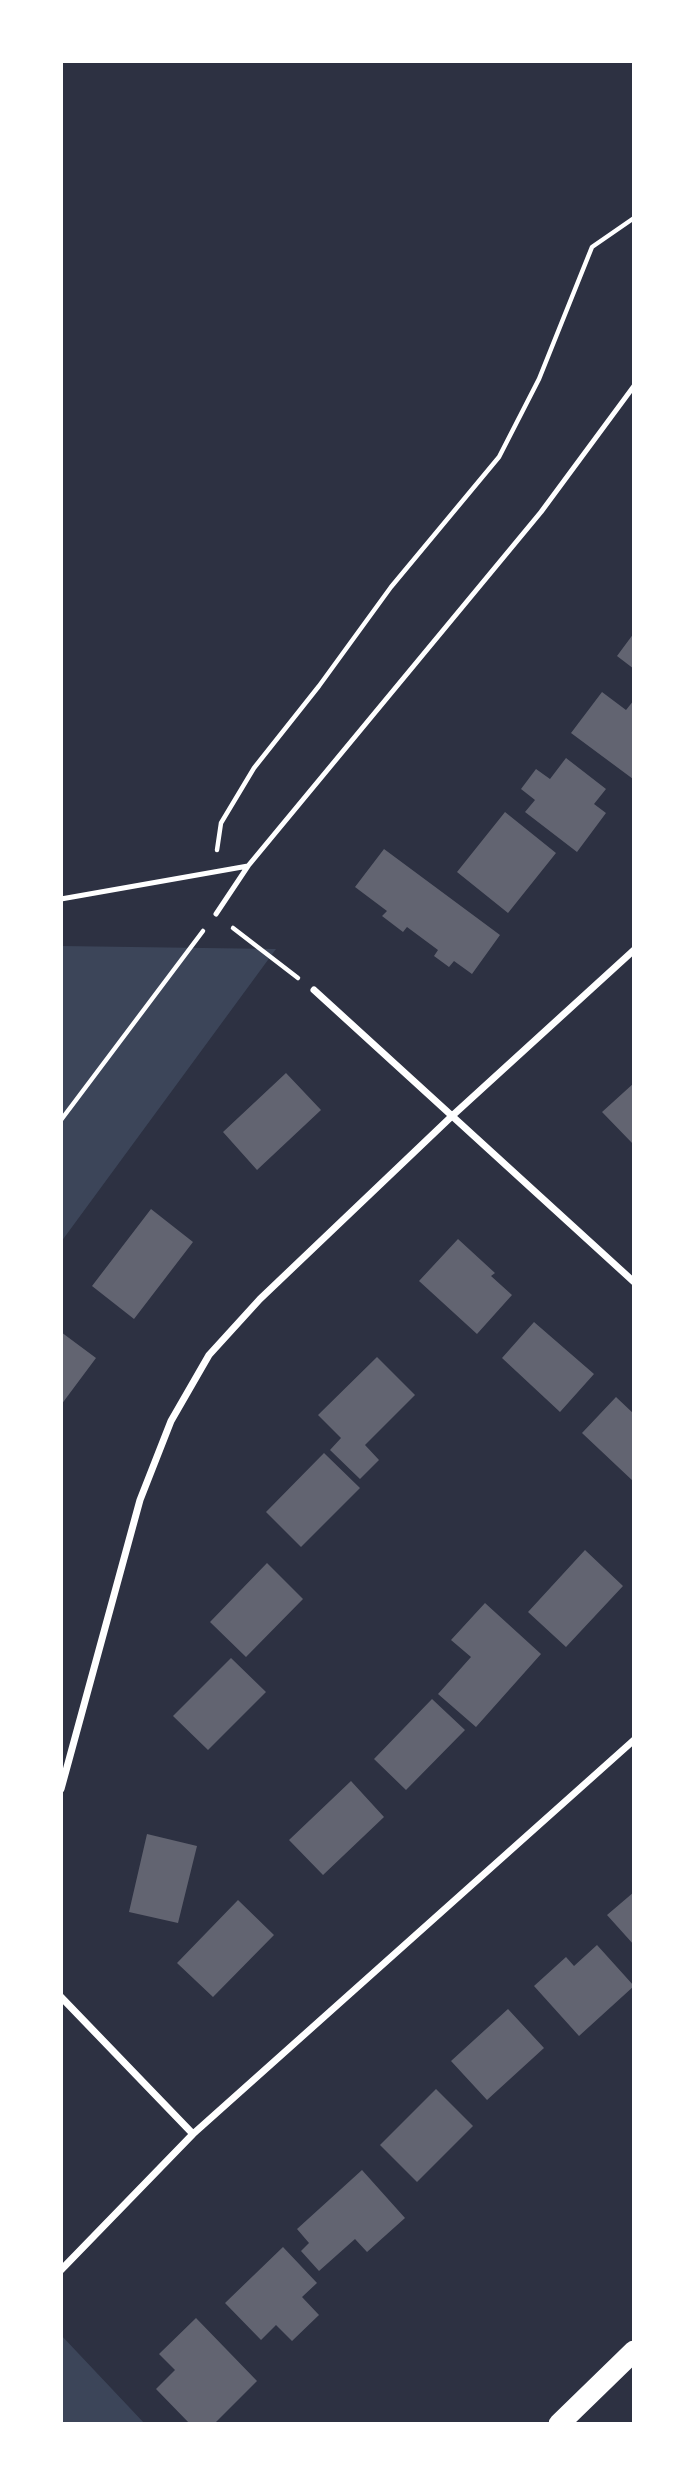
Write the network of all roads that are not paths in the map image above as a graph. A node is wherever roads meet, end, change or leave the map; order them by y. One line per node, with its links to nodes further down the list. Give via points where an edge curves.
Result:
1 (634, 386): 2 (lane, via 541,512)
2 (248, 866): 3 (lane); 4 (lane)
3 (61, 899)
4 (216, 914)
5 (634, 950): 7 (street)
6 (314, 990): 7 (street)
7 (452, 1116): 8 (street); 10 (street, via 260,1299 209,1355 171,1421 139,1500)
8 (634, 1282)
9 (634, 1741): 12 (street)
10 (61, 1789)
11 (61, 1997): 12 (street)
12 (193, 2134): 13 (street)
13 (61, 2270)
14 (634, 2351): 15 (highway)
15 (559, 2424)

